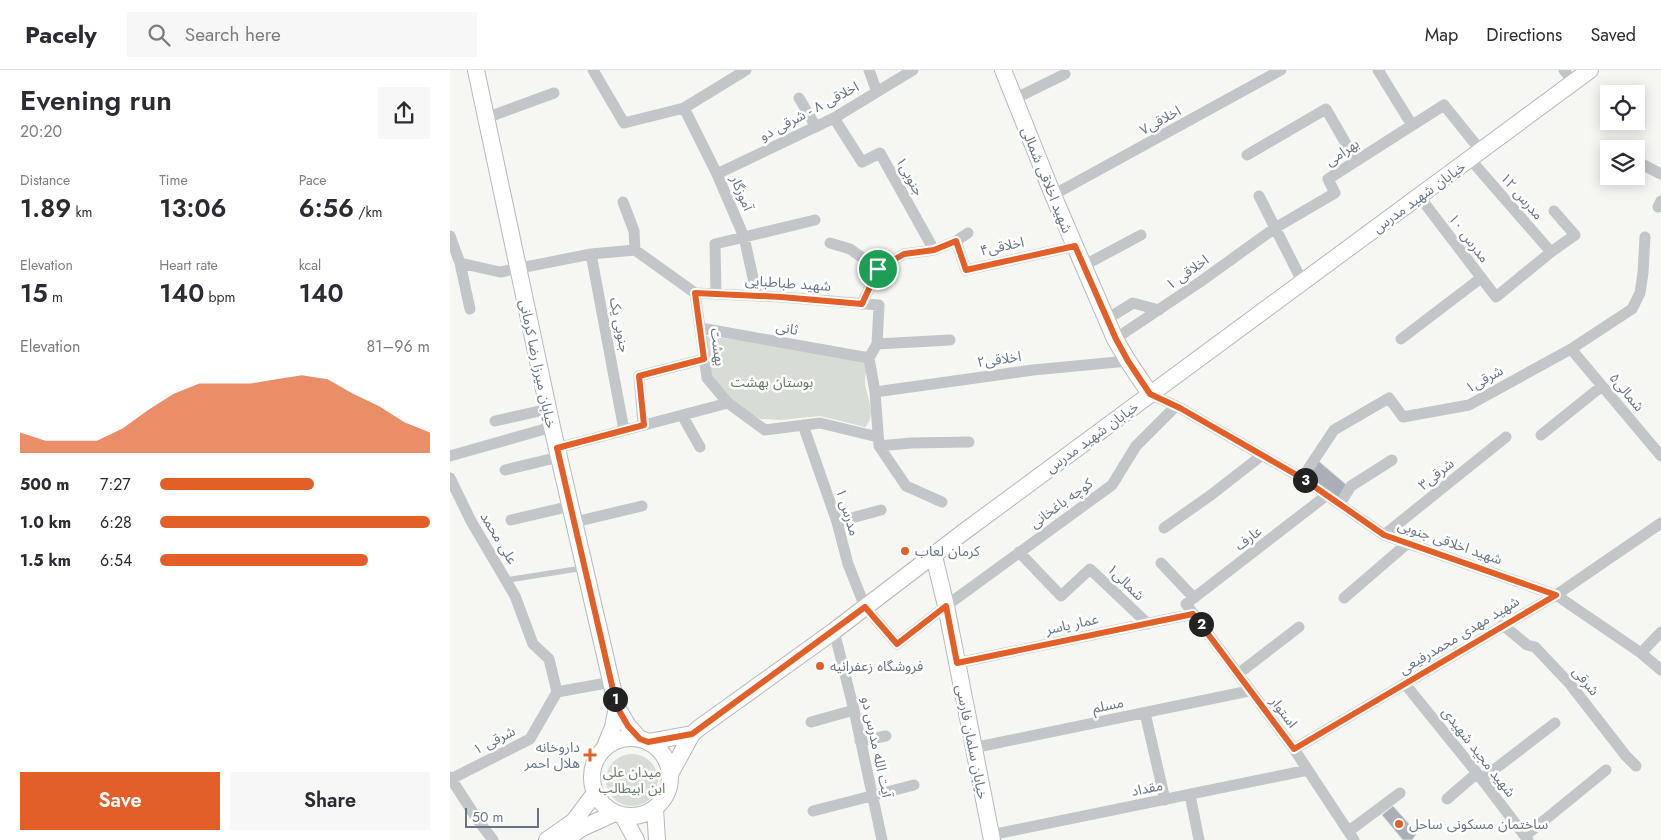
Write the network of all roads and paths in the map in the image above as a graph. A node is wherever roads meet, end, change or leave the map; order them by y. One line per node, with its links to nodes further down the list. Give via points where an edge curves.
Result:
1 (476, 70): 19 (main road, خیابان میرزا رضا کرمانی)
2 (593, 70): 18 (street, via 624,123)
3 (746, 70): 18 (street)
4 (869, 70): 13 (street)
5 (913, 70): 13 (street, اخلاقی ۸ - شرقی دو)
6 (1003, 70): 16 (main road, شهید اخلاقی شمالی)
7 (1281, 70): 11 (street, اخلاقی۷)
8 (1378, 70): 21 (street)
9 (1590, 70): 12 (main road, خیابان شهید مدرس)
10 (1065, 74): 16 (street)
11 (1265, 74): 29 (street, اخلاقی۷)
12 (1569, 76): 24 (main road, خیابان شهید مدرس)
13 (877, 92): 20 (street, اخلاقی ۸ - شرقی دو)
14 (554, 93): 19 (street)
15 (799, 98): 22 (street)
16 (1014, 99): 29 (main road, شهید اخلاقی شمالی)
17 (1444, 105): 21 (street, بهرامی); 24 (street, مدرس ۱۲)
18 (684, 108): 28 (street, آموزگار)
19 (486, 118): 51 (main road, خیابان میرزا رضا کرمانی)
20 (834, 118): 22 (street, اخلاقی ۸ - شرقی دو); 45 (street, جنوبی۱, via 862,162 880,153)
21 (1412, 125): 25 (street, بهرامی)
22 (816, 127): 28 (street, اخلاقی ۸ - شرقی دو)
23 (1247, 155): 25 (street, via 1326,109)
24 (1475, 155): 31 (main road, خیابان شهید مدرس); 46 (street, مدرس ۱۲)
25 (1356, 161): 35 (street, بهرامی, via 1328,180 1335,193)
26 (1645, 165): 27 (street)
27 (1660, 171)
28 (718, 174): 39 (street, آموزگار)
29 (1053, 195): 43 (main road, شهید اخلاقی شمالی)
30 (1259, 196): 35 (street)
31 (1419, 196): 52 (street, مدرس ۱۰); 53 (main road, خیابان شهید مدرس)
32 (623, 202): 44 (street, via 634,231)
33 (1554, 211): 46 (street, via 1575,235)
34 (815, 220): 39 (street)
35 (1276, 228): 53 (street); 59 (street, اخلاقی ۱)
36 (968, 233): 41 (street)
37 (1141, 235): 49 (street)
38 (450, 236): 48 (street)
39 (744, 237): 55 (street, via 716,244); 56 (street, آموزگار)
40 (1645, 237): 66 (street, شرقی۱, via 1640,292 1632,309)
41 (956, 241): 43 (street, اخلاقی۴, via 966,270); 45 (street)
42 (830, 243): 50 (street, via 850,249)
43 (1075, 246): 49 (main road, شهید اخلاقی شمالی)
44 (635, 250): 47 (street); 54 (street)
45 (934, 250): 50 (street, via 904,254)
46 (1551, 252): 52 (street, مدرس ۱۰, via 1496,297)
47 (591, 254): 51 (street); 81 (street, جنوبی یک)
48 (460, 263): 51 (street, via 500,272); 58 (street)
49 (1083, 266): 60 (main road, شهید اخلاقی شمالی)
50 (878, 269): 57 (street)
51 (518, 270): 75 (main road, خیابان میرزا رضا کرمانی)
52 (1481, 278): 63 (street)
53 (1303, 283): 72 (main road, خیابان شهید مدرس)
54 (695, 293): 55 (street, شهید طباطبایی); 61 (street, بهشت)
55 (716, 293): 56 (street, شهید طباطبایی)
56 (757, 296): 57 (street, شهید طباطبایی)
57 (862, 304): 65 (street, شهید طباطبایی, via 879,306)
58 (470, 309)
59 (1159, 310): 60 (street, via 1133,303); 62 (street, اخلاقی ۱)
60 (1107, 319): 62 (main road, شهید اخلاقی شمالی)
61 (700, 328): 67 (street, ثانی); 68 (street, بهشت)
62 (1116, 339): 69 (main road, شهید اخلاقی شمالی)
63 (1401, 339)
64 (950, 340): 65 (street)
65 (876, 344): 67 (street)
66 (1571, 348): 70 (street, شمالی۵); 94 (street, شرقی۱, via 1469,405 1403,417 1389,398 1334,430)
67 (869, 358): 71 (street)
68 (704, 359): 73 (street, بهشت, via 707,378); 78 (street, via 639,376)
69 (1128, 361): 71 (street, اخلاقی۲, via 1033,370); 72 (main road, شهید اخلاقی شمالی)
70 (1602, 386): 82 (street); 90 (street, شمالی۵)
71 (875, 392): 84 (street)
72 (1150, 394): 74 (street, شهید اخلاقی جنوبی); 108 (main road, خیابان شهید مدرس)
73 (728, 403): 76 (street); 79 (street, بهشت, via 764,430)
74 (1176, 406): 89 (street, شهید اخلاقی جنوبی); 107 (street, کوچه باغخانی, via 1136,446 1112,485)
75 (548, 409): 77 (street); 80 (main road, خیابان میرزا رضا کرمانی)
76 (682, 415): 78 (street); 86 (street)
77 (495, 421)
78 (644, 425): 81 (street)
79 (803, 425): 84 (street, بهشت, via 820,423); 102 (street, مدرس ۱)
80 (552, 427): 87 (main road, خیابان میرزا رضا کرمانی); 88 (street)
81 (624, 430): 87 (street)
82 (1541, 435)
83 (1506, 437): 105 (street, شرقی۳)
84 (879, 442): 85 (street, بهشت); 96 (street, via 906,486)
85 (969, 442)
86 (700, 447)
87 (558, 452): 92 (street); 100 (main road, خیابان میرزا رضا کرمانی)
88 (450, 456)
89 (1261, 456): 94 (street, شهید اخلاقی جنوبی); 104 (street)
90 (1661, 456)
91 (1392, 460): 97 (street, via 1351,486)
92 (505, 470)
93 (450, 478): 111 (street, علی محمد)
94 (1302, 478): 95 (street, شهید اخلاقی جنوبی)
95 (1327, 495): 97 (street, شهید اخلاقی جنوبی); 114 (street, عارف)
96 (942, 502)
97 (1340, 504): 105 (street, شهید اخلاقی جنوبی)
98 (642, 506): 100 (street)
99 (881, 510): 102 (street)
100 (573, 514): 101 (street); 110 (main road, خیابان میرزا رضا کرمانی)
101 (511, 520)
102 (837, 522): 116 (street, مدرس ۱, via 848,564)
103 (1661, 523): 112 (street, شهید مهدی محمدرفیعی)
104 (1164, 528)
105 (1384, 535): 106 (street, شهید اخلاقی جنوبی)
106 (1409, 542): 112 (street, شهید اخلاقی جنوبی); 113 (street)
107 (1019, 552): 115 (street, کوچه باغخانی); 118 (street, شمالی۱, via 1061,596 1090,569)
108 (934, 556): 115 (main road, خیابان سلمان فارسی); 116 (main road, خیابان شهید مدرس)
109 (1161, 562): 114 (street, استوار)
110 (585, 568): 111 (lane); 127 (main road, خیابان میرزا رضا کرمانی)
111 (506, 580): 130 (street, علی محمد, via 523,613 533,644 549,659)
112 (1556, 595): 119 (street, شهید مهدی محمدرفیعی); 123 (street, شهید اخلاقی جنوبی)
113 (1344, 598)
114 (1190, 601): 117 (street, استوار)
115 (946, 606): 116 (street, مدرس ۱, via 897,644); 124 (main road, خیابان سلمان فارسی)
116 (865, 607): 121 (main road, خیابان شهید مدرس)
117 (1193, 614): 118 (street, عمار یاسر); 126 (street, استوار)
118 (1148, 624): 124 (street, عمار یاسر)
119 (1503, 625): 128 (street, شهید مهدی محمدرفیعی); 143 (street, شرقی, via 1527,646 1535,647 1570,684)
120 (1300, 627): 126 (street)
121 (834, 631): 132 (street, آیت الله مدرس دو); 136 (main road, خیابان شهید مدرس)
122 (1661, 632): 123 (street)
123 (1641, 653): 125 (street, شهید اخلاقی جنوبی)
124 (957, 663): 140 (main road, خیابان سلمان فارسی)
125 (1661, 670)
126 (1238, 674): 129 (street, استوار)
127 (612, 682): 130 (street); 131 (main road, خیابان میرزا رضا کرمانی)
128 (1405, 684): 142 (street, شهید مهدی محمدرفیعی); 147 (street, شهید مجید شهیدی)
129 (1250, 691): 133 (street, مسلم); 142 (street, استوار)
130 (557, 692): 148 (street, شرقی ۱, via 530,739)
131 (617, 707): 138 (main road, خیابان میرزا رضا کرمانی, via 628,726); 141 (main road)
132 (854, 710): 134 (street); 139 (street, آیت الله مدرس دو)
133 (1146, 712): 140 (street, مسلم); 155 (street)
134 (811, 722)
135 (1555, 723): 147 (street)
136 (692, 734): 138 (main road, خیابان شهید مدرس); 146 (main road, خیابان شهید مدرس)
137 (886, 736): 139 (street)
138 (644, 740): 141 (main road, via 621,740); 146 (main road, via 666,758)
139 (860, 741): 152 (street, آیت الله مدرس دو)
140 (973, 748): 160 (main road, خیابان سلمان فارسی)
141 (604, 749): 150 (main road, via 592,773)
142 (1294, 749): 144 (street, استوار)
143 (1636, 766)
144 (1308, 770): 153 (street, مقداد); 159 (street, استوار)
145 (1606, 770): 161 (street)
146 (670, 774): 156 (main road, via 669,789)
147 (1480, 776): 154 (street); 161 (street, شهید مجید شهیدی)
148 (451, 778): 162 (street)
149 (914, 785): 152 (street)
150 (595, 794): 158 (main road, via 603,805); 163 (main road, via 574,821)
151 (1400, 794): 159 (street)
152 (872, 795): 157 (street); 167 (street, آیت الله مدرس دو)
153 (1190, 795): 155 (street, مقداد); 168 (street)
154 (1447, 799)
155 (1165, 800): 160 (street, مقداد)
156 (655, 808): 158 (main road, via 645,814); 166 (main road)
157 (813, 811)
158 (619, 815): 164 (main road, via 582,828); 165 (main road)
159 (1352, 836)
160 (991, 837)
161 (1527, 838)
162 (493, 840)
163 (547, 840)
164 (564, 840)
165 (636, 840)
166 (657, 840)
167 (882, 840)
168 (1199, 840)

